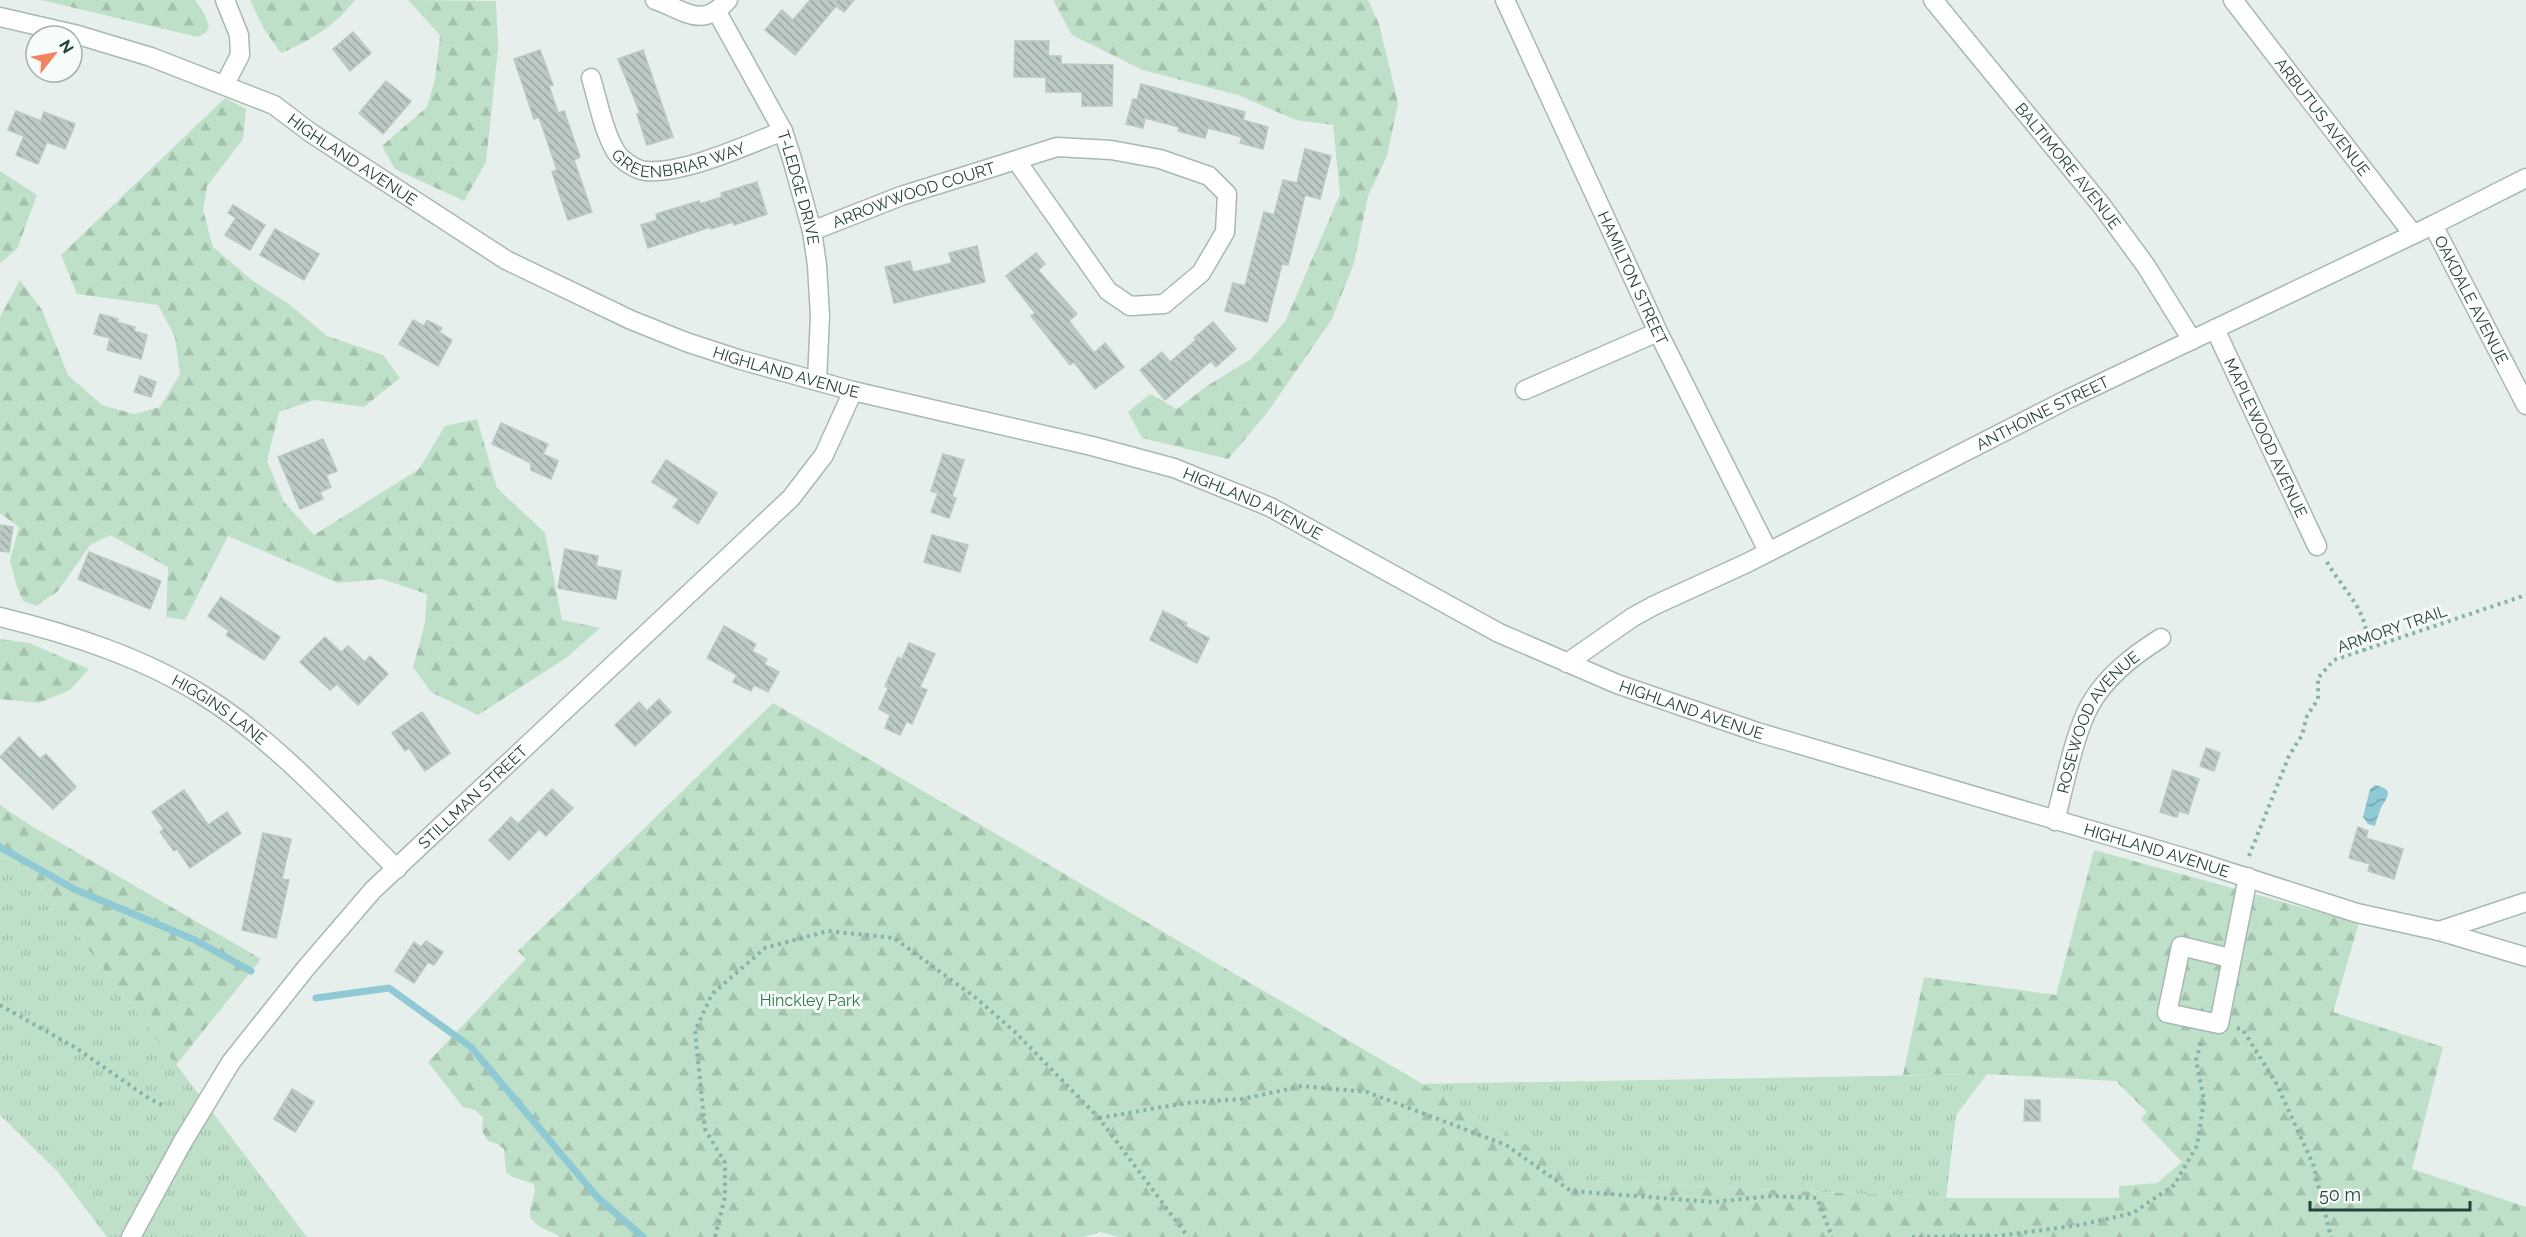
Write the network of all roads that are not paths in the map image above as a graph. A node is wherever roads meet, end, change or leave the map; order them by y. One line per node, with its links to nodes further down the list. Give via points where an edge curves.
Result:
1 (225, 0): 9 (street, via 239,35 240,55)
2 (1505, 0): 17 (street, HAMILTON STREET)
3 (1934, 0): 18 (street, BALTIMORE AVENUE, via 2102,206 2146,266)
4 (2233, 0): 15 (street, ARBUTUS AVENUE)
5 (663, 1): 6 (street, via 685,15 700,17)
6 (723, 6): 10 (street, T-LEDGE DRIVE)
7 (0, 17): 9 (street, HIGHLAND AVENUE, via 89,38)
8 (591, 78): 10 (street, GREENBRIAR WAY, via 617,153 644,171 665,170 719,156)
9 (225, 84): 19 (street, HIGHLAND AVENUE, via 274,105 506,260 686,342)
10 (783, 131): 14 (street, T-LEDGE DRIVE)
11 (1016, 160): 11 (street, ARROWWOOD COURT, via 1108,291 1130,306 1164,304 1201,273 1225,232 1227,194 1209,176 1160,159 1111,150 1057,147); 14 (street, ARROWWOOD COURT, via 901,196)
12 (2526, 178): 13 (street, ANTHOINE STREET)
13 (2433, 225): 15 (street, ANTHOINE STREET); 22 (street, OAKDALE AVENUE)
14 (812, 231): 19 (street, T-LEDGE DRIVE, via 820,316)
15 (2413, 234): 16 (street, ANTHOINE STREET)
16 (2215, 329): 18 (street, ANTHOINE STREET); 23 (street, MAPLEWOOD AVENUE)
17 (1658, 332): 20 (street); 24 (street, HAMILTON STREET)
18 (2192, 340): 24 (street, ANTHOINE STREET)
19 (817, 381): 21 (street, HIGHLAND AVENUE)
20 (1525, 390)
21 (853, 391): 27 (street, HIGHLAND AVENUE, via 1174,468 1270,507 1499,633); 29 (street, STILLMAN STREET, via 824,455 791,498)
22 (2526, 405)
23 (2317, 546)
24 (1768, 551): 27 (street, ANTHOINE STREET, via 1633,617)
25 (0, 617): 29 (street, HIGGINS LANE, via 113,651 202,695 264,740)
26 (2161, 638): 28 (street, ROSEWOOD AVENUE, via 2121,667 2090,705)
27 (1568, 663): 28 (street, HIGHLAND AVENUE, via 1757,732)
28 (2055, 821): 30 (street, HIGHLAND AVENUE)
29 (397, 869): 35 (street, STILLMAN STREET, via 373,890 231,1062)
30 (2248, 877): 32 (street, HIGHLAND AVENUE, via 2356,913); 34 (street)
31 (2526, 902): 32 (street)
32 (2439, 931): 33 (street, HIGHLAND AVENUE)
33 (2526, 957)
34 (2230, 958): 34 (street, via 2213,1023 2167,1013 2181,946)
35 (131, 1237)

